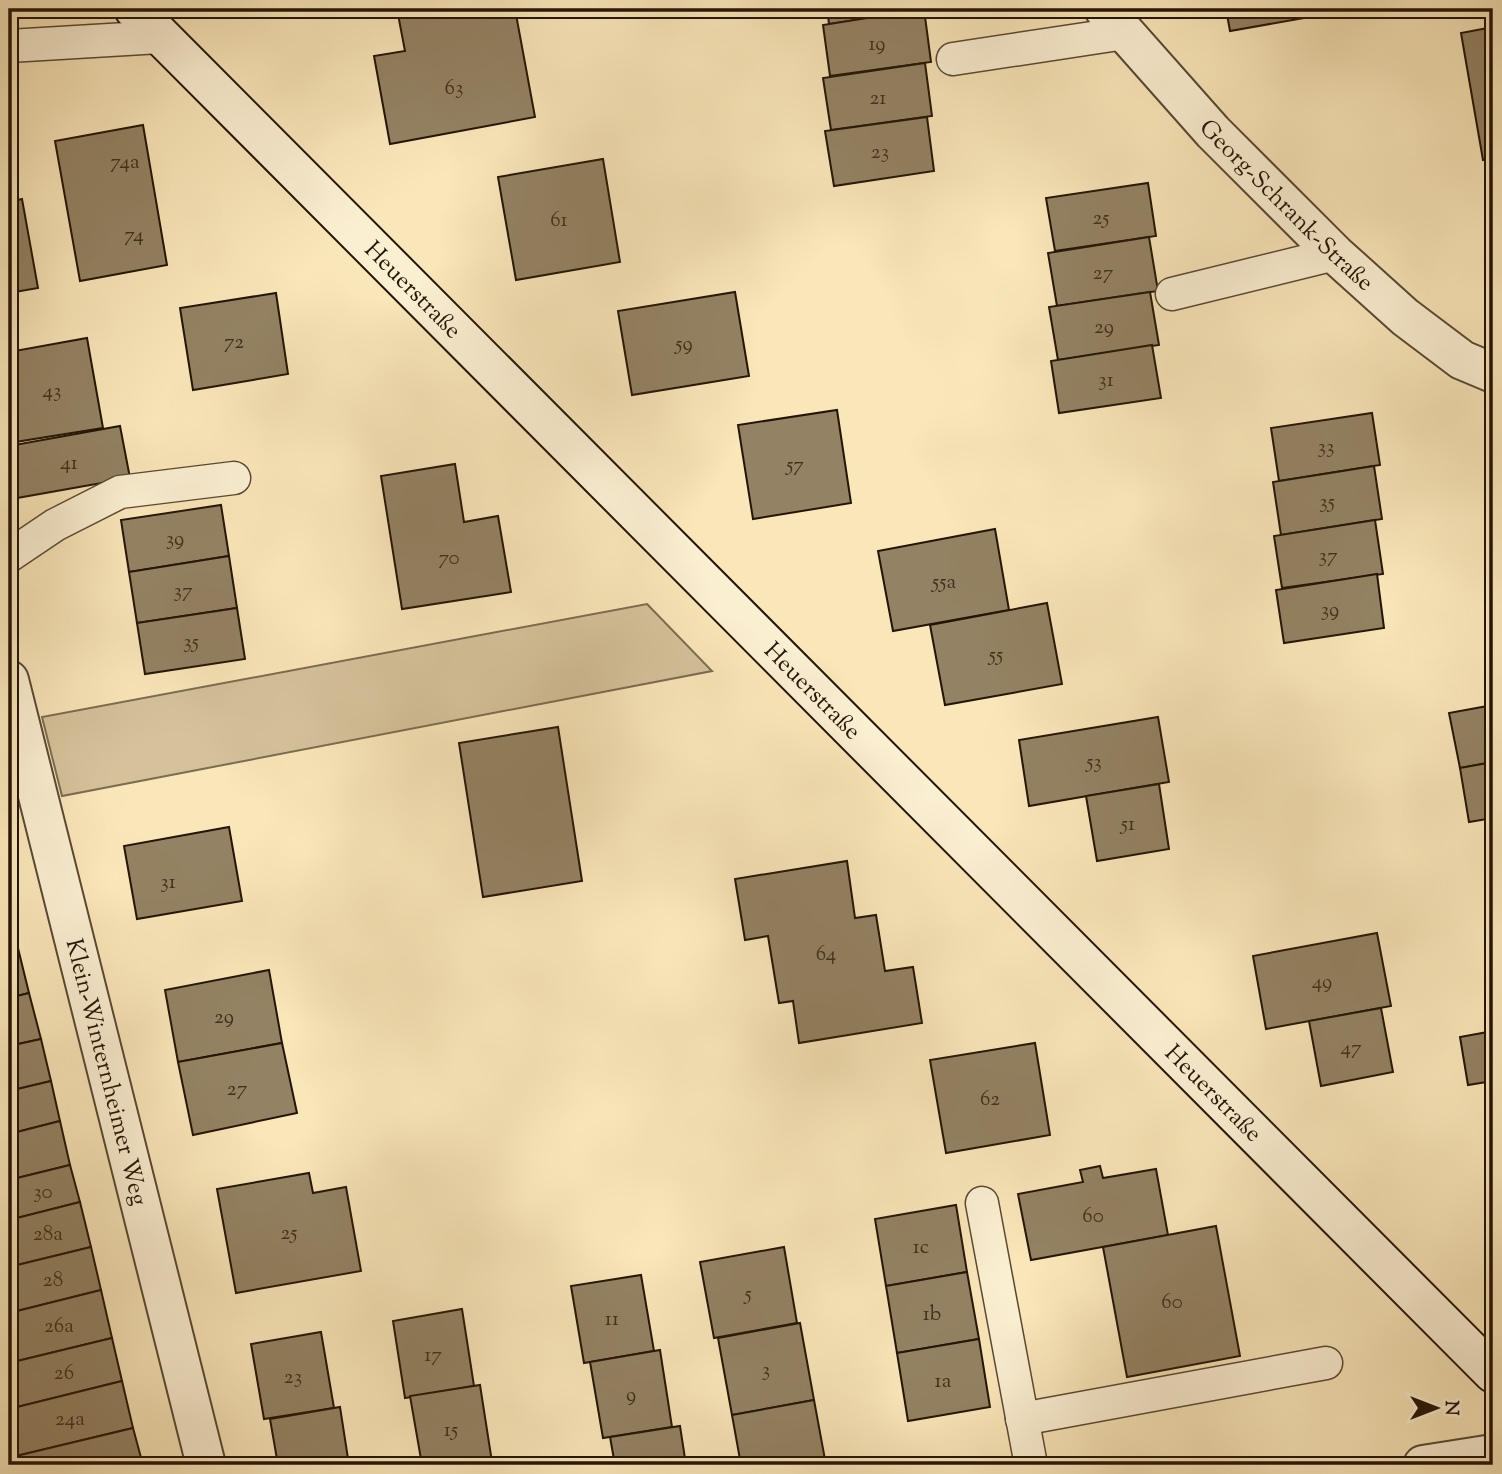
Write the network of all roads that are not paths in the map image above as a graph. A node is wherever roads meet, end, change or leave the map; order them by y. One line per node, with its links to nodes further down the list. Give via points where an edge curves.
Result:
1 (134, 9): 3 (street, Heuerstraße)
2 (1115, 21): 5 (lane); 6 (street, Georg-Schrank-Straße, via 1213,132)
3 (160, 37): 4 (lane); 14 (street, Heuerstraße)
4 (9, 46)
5 (953, 59)
6 (1335, 254): 7 (lane); 8 (street, Georg-Schrank-Straße, via 1405,317 1462,360)
7 (1172, 294)
8 (1493, 373)
9 (234, 478): 10 (lane, via 121,492 55,525)
10 (9, 556)
11 (9, 680): 17 (street, Klein-Winternheimer Weg)
12 (982, 1203): 15 (lane)
13 (1326, 1363): 15 (lane)
14 (1493, 1373)
15 (1022, 1419): 18 (lane)
16 (1493, 1454): 19 (street)
17 (206, 1465)
18 (1031, 1465)
19 (1423, 1465)

